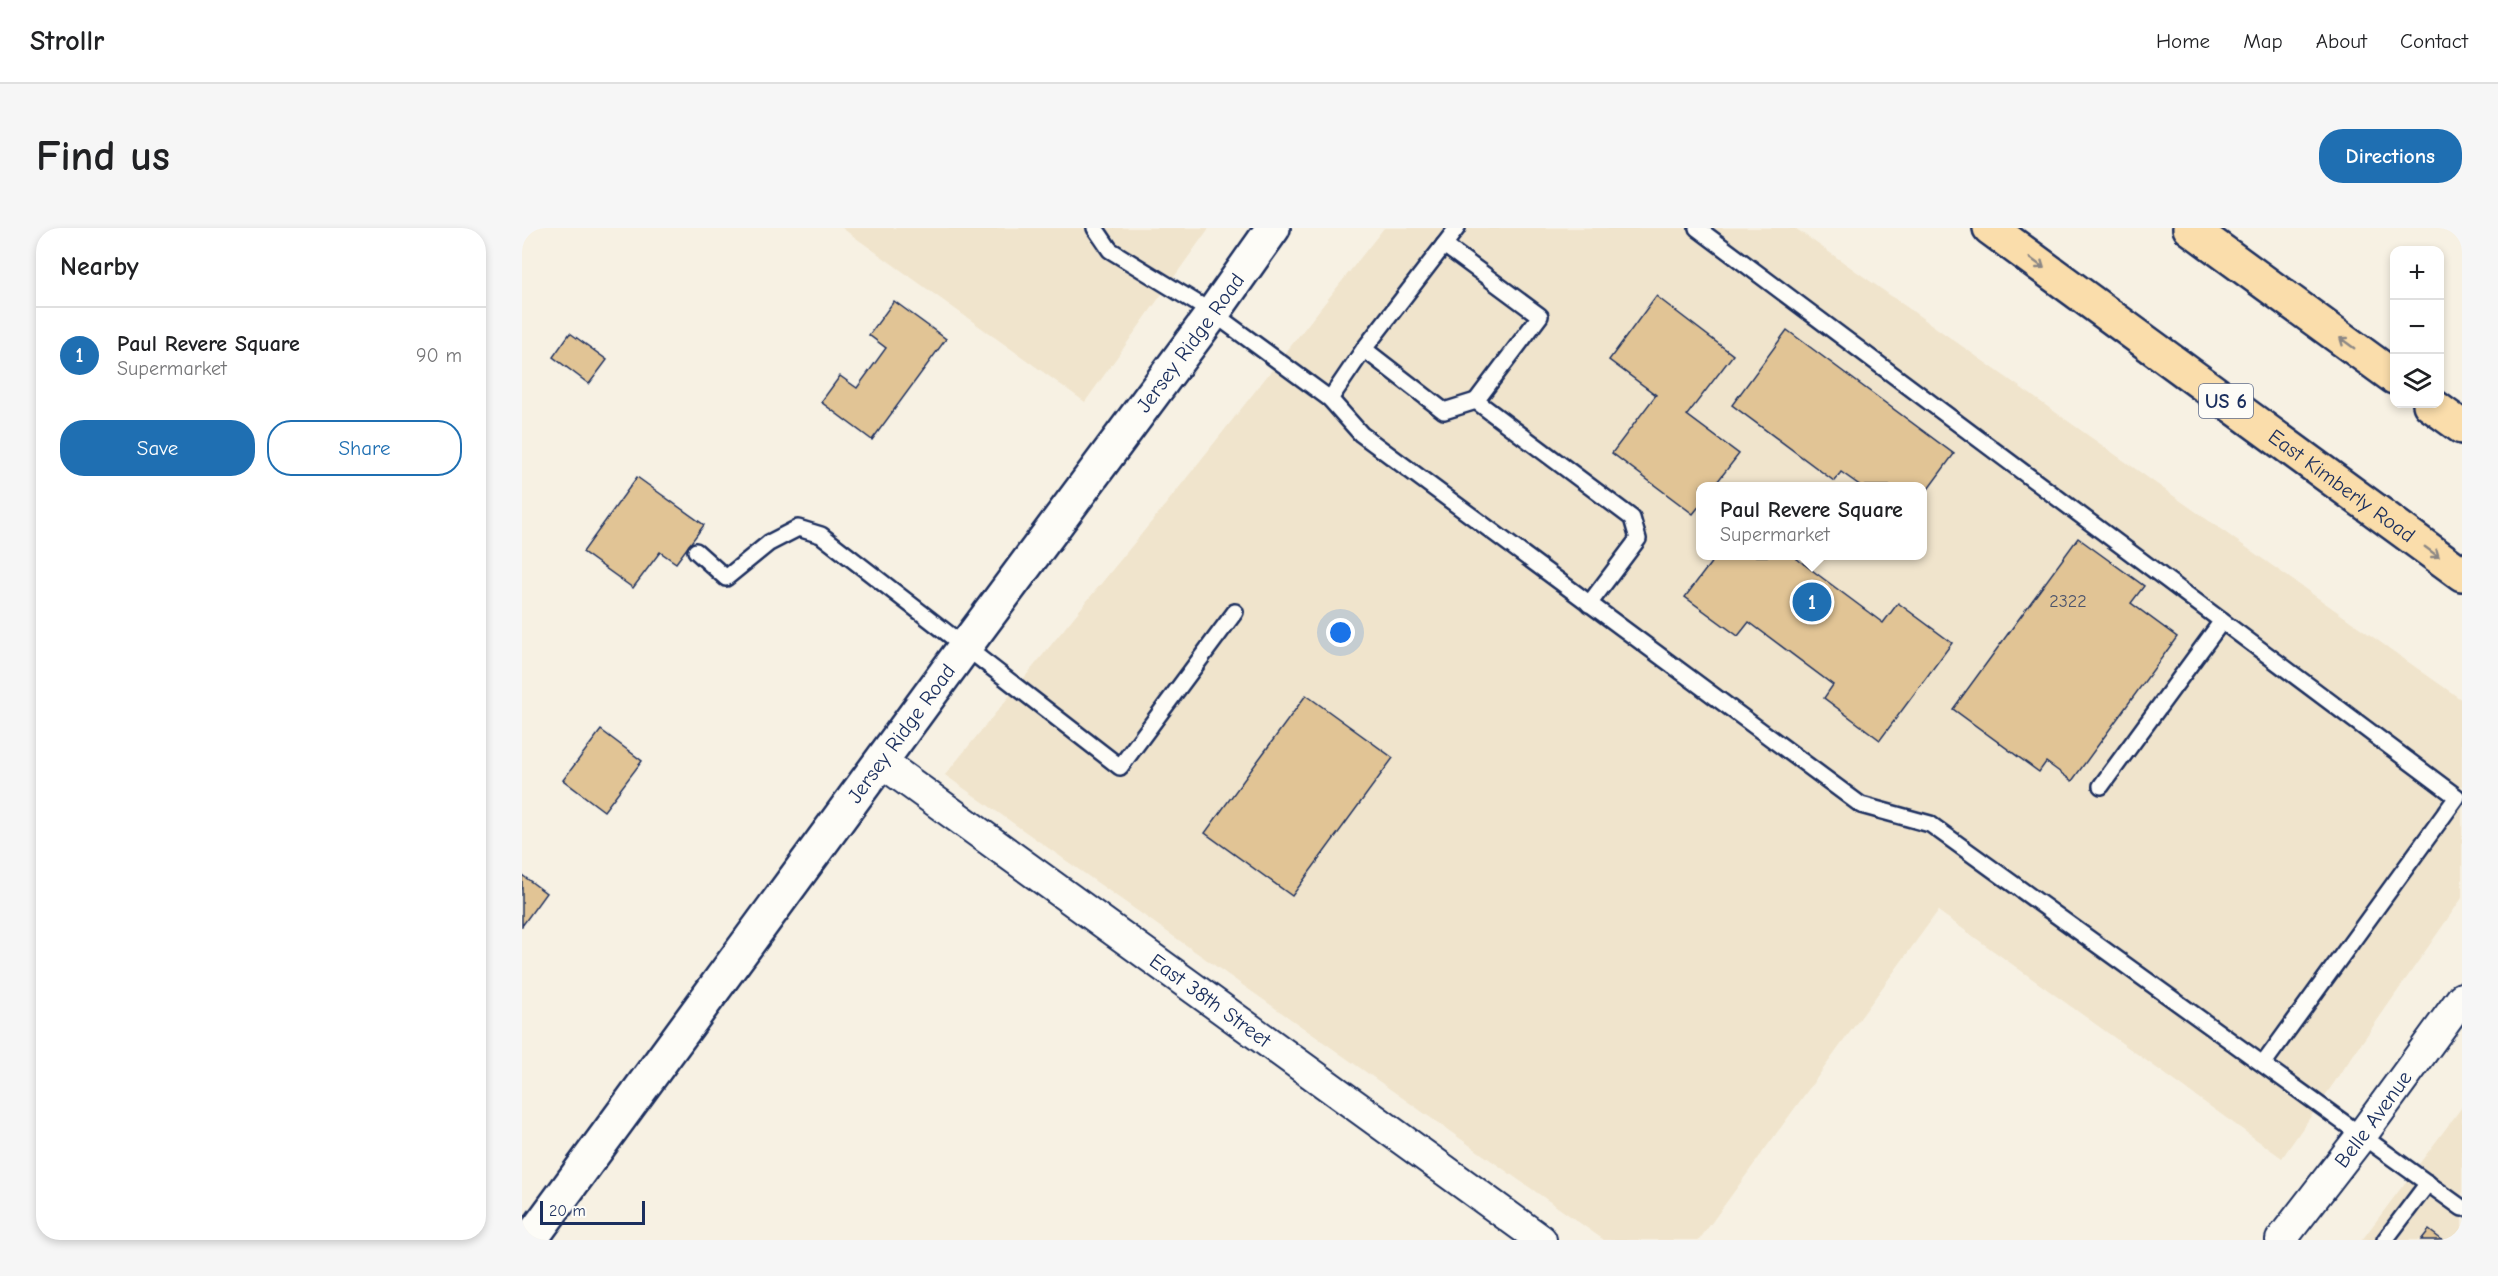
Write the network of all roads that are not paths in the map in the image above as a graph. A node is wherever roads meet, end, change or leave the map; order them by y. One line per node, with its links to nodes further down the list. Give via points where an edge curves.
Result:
1 (1095, 228): 8 (lane, via 1110,250)
2 (1273, 228): 8 (main road, Jersey Ridge Road)
3 (1457, 228): 7 (lane)
4 (1697, 228): 19 (lane)
5 (1990, 228): 16 (main road, East Kimberly Road / US 6, one-way to 16)
6 (2190, 228): 10 (main road, one-way to 6)
7 (1444, 245): 9 (lane); 12 (lane, via 1540,316)
8 (1214, 313): 11 (lane); 20 (main road, Jersey Ridge Road)
9 (1364, 349): 11 (lane); 12 (lane, via 1444,411)
10 (2390, 374)
11 (1330, 399): 17 (lane, via 1361,435)
12 (1476, 401): 17 (lane, via 1632,518 1638,539)
13 (2436, 408): 14 (main road)
14 (2462, 427)
15 (696, 551): 20 (lane, via 726,578 770,543 798,528 821,535)
16 (2462, 574)
17 (1589, 604): 24 (lane, via 1861,806 1930,824)
18 (1235, 612): 20 (lane, via 1120,767)
19 (2222, 621): 22 (lane); 24 (lane, via 2457,797)
20 (963, 648): 21 (main road, Jersey Ridge Road)
21 (880, 761): 28 (main road, Jersey Ridge Road); 29 (street, East 38th Street)
22 (2101, 786)
23 (2462, 998): 25 (street, Belle Avenue)
24 (2264, 1063): 25 (lane)
25 (2362, 1135): 26 (lane); 30 (street, Belle Avenue)
26 (2428, 1183): 27 (lane); 31 (lane)
27 (2462, 1208)
28 (530, 1240)
29 (1541, 1240)
30 (2281, 1240)
31 (2385, 1240)

